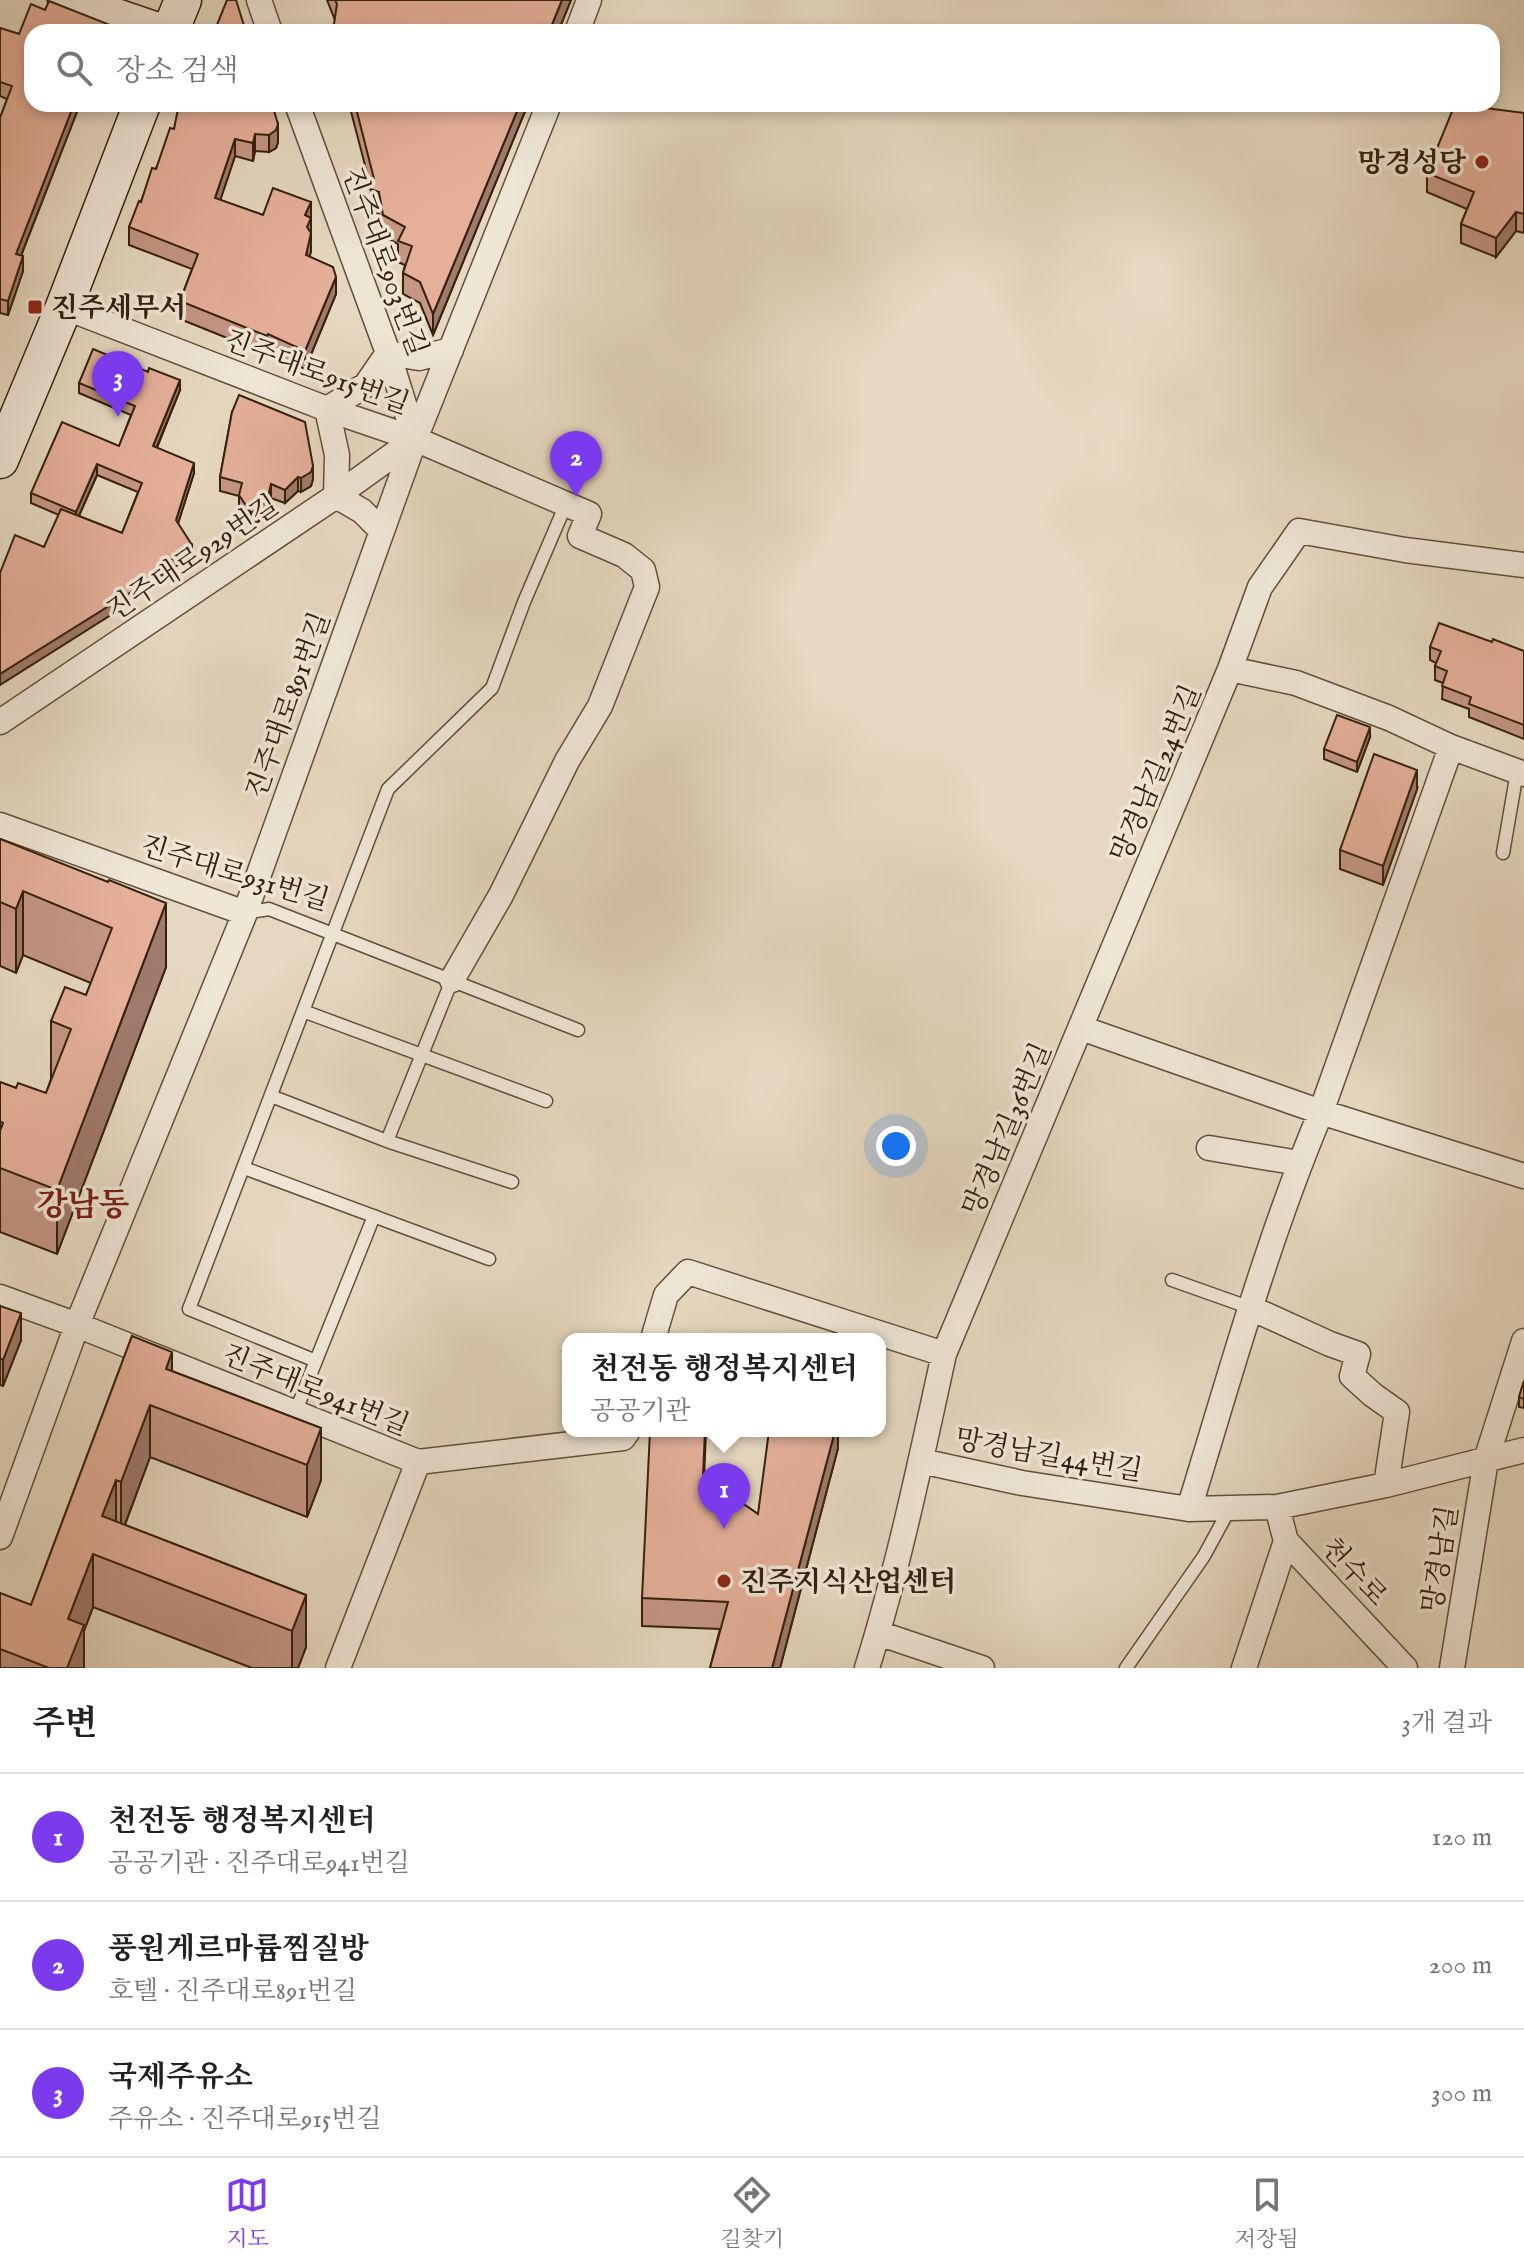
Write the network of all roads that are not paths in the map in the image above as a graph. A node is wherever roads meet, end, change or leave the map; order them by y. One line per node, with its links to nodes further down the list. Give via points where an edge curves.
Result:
1 (66, 0): 5 (street)
2 (183, 0): 6 (street)
3 (259, 0): 7 (street)
4 (589, 0): 8 (street)
5 (136, 24)
6 (173, 24)
7 (267, 24)
8 (580, 24)
9 (139, 112): 12 (street)
10 (300, 112): 14 (street, 진주대로903번길)
11 (546, 112): 13 (street, 진주대로891번길)
12 (64, 307): 15 (street, 진주대로915번길); 16 (street)
13 (451, 350): 14 (street, via 419,358); 17 (street, 진주대로891번길)
14 (388, 353): 15 (street, via 366,385); 17 (street, 진주대로903번길)
15 (327, 409): 17 (street, 진주대로915번길); 19 (street, via 337,455)
16 (7, 420): 18 (street)
17 (415, 439): 19 (street, 진주대로929번길); 20 (street, 진주대로915번길); 21 (street, 진주대로891번길)
18 (0, 460)
19 (336, 496): 21 (street); 24 (street, 진주대로929번길)
20 (566, 504): 30 (lane, via 492,688 388,789); 31 (street, via 589,514 580,536 624,555 643,570 647,587 600,706)
21 (381, 530): 29 (street, 진주대로891번길)
22 (1524, 565): 23 (street, via 1299,531 1260,587)
23 (1230, 669): 25 (street, 망경남길24번길, via 1296,683); 33 (street, 망경남길24번길)
24 (0, 722)
25 (1451, 747): 26 (street, 망경남길24번길); 38 (street)
26 (1521, 773): 28 (lane, 망경남길24번길)
27 (0, 825): 29 (street, 진주대로931번길)
28 (1503, 853)
29 (245, 913): 30 (lane, 진주대로931번길, via 269,909); 50 (street, 진주대로891번길)
30 (334, 934): 31 (lane, 진주대로931번길); 32 (lane)
31 (452, 980): 34 (lane, 진주대로931번길); 35 (lane)
32 (303, 1011): 35 (lane); 36 (lane)
33 (1081, 1028): 38 (street, 망경남길36번길); 55 (street, 망경남길36번길)
34 (578, 1030)
35 (422, 1054): 37 (lane); 39 (lane)
36 (271, 1096): 39 (lane); 42 (lane)
37 (546, 1101)
38 (1321, 1112): 41 (street); 43 (street, 망경남길36번길)
39 (387, 1141): 44 (lane)
40 (1209, 1148): 41 (street)
41 (1299, 1163): 49 (street)
42 (244, 1168): 45 (lane); 56 (lane, via 189,1309)
43 (1524, 1176)
44 (512, 1182)
45 (374, 1216): 46 (lane); 56 (lane)
46 (489, 1259)
47 (1172, 1280): 49 (lane)
48 (0, 1297): 50 (street, 진주대로941번길)
49 (1251, 1308): 63 (street, via 1358,1354 1352,1376 1397,1412); 66 (street)
50 (77, 1325): 57 (street, 진주대로941번길); 67 (street, 진주대로891번길)
51 (655, 1333): 52 (street, via 666,1295 688,1272)
52 (878, 1333)
53 (886, 1335): 55 (street)
54 (1524, 1341): 60 (street, 망경남길)
55 (944, 1354): 61 (street, 망경남길36번길)
56 (316, 1361): 57 (lane)
57 (295, 1413): 62 (street, 진주대로941번길)
58 (610, 1437): 62 (street, 진주대로941번길)
59 (1524, 1450): 60 (street)
60 (1486, 1460): 63 (street, 망경남길44번길); 76 (street, 망경남길)
61 (921, 1461): 66 (street, 망경남길44번길); 69 (street, 망경남길44번길)
62 (418, 1462): 70 (street)
63 (1386, 1485): 64 (street, 망경남길44번길)
64 (1277, 1507): 65 (street, 망경남길44번길); 68 (street, 천수로)
65 (1230, 1508): 66 (street, 망경남길44번길); 73 (lane, via 1204,1556)
66 (1189, 1509)
67 (0, 1537)
68 (1286, 1541): 74 (street); 75 (street, 천수로)
69 (878, 1633): 71 (street, 망경남길44번길); 72 (street)
70 (338, 1668)
71 (867, 1668)
72 (982, 1668)
73 (1126, 1668)
74 (1244, 1668)
75 (1405, 1668)
76 (1452, 1668)

